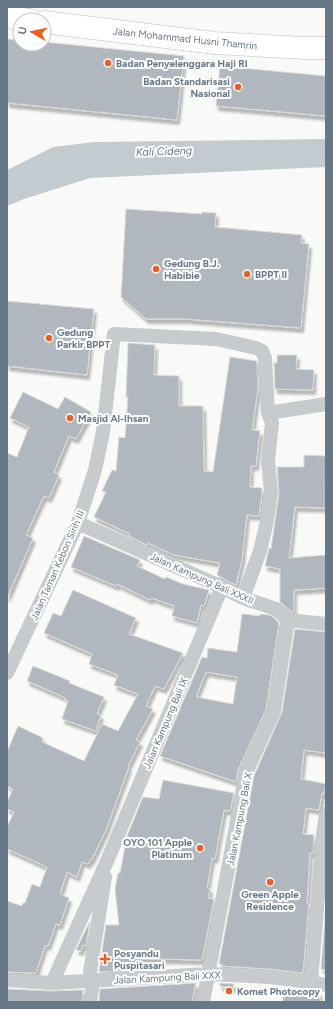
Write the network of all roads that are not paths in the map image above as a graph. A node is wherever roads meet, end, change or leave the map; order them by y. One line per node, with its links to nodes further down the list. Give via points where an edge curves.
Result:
1 (52, 23): 2 (main road, Jalan Mohammad Husni Thamrin, via 214,43)
2 (326, 48)
3 (326, 404): 4 (street)
4 (268, 413): 5 (street, Jalan Taman Kebon Sirih III, via 265,358 262,351 216,339 114,334 103,432 95,470); 7 (street, via 272,423 268,460 271,492 260,551)
5 (78, 523): 6 (street, Jalan Kampung Bali XXXII); 10 (street, Jalan Taman Kebon Sirih III)
6 (222, 587): 7 (street, Jalan Kampung Bali XXXII); 12 (street, Jalan Kampung Bali IX)
7 (243, 598): 8 (street, Jalan Kampung Bali XXXII, via 276,609)
8 (288, 620): 9 (street); 13 (street, Jalan Kampung Bali X, via 274,711 246,773)
9 (326, 624)
10 (7, 673)
11 (326, 814): 16 (street)
12 (108, 859): 15 (street, Jalan Kampung Bali IX, via 90,972); 17 (street, Jalan Kampung Bali IX)
13 (209, 974): 15 (street, Jalan Kampung Bali XXX); 16 (street, Jalan Kampung Bali XXX); 20 (street, Jalan Kampung Bali X)
14 (7, 980): 17 (street, Jalan Kampung Bali XXX)
15 (91, 982): 17 (street, Jalan Kampung Bali XXX); 19 (street, Jalan Kampung Bali IX)
16 (312, 982): 18 (street, Jalan Kampung Bali XXX)
17 (52, 983)
18 (326, 985)
19 (90, 1002)
20 (203, 1002)

